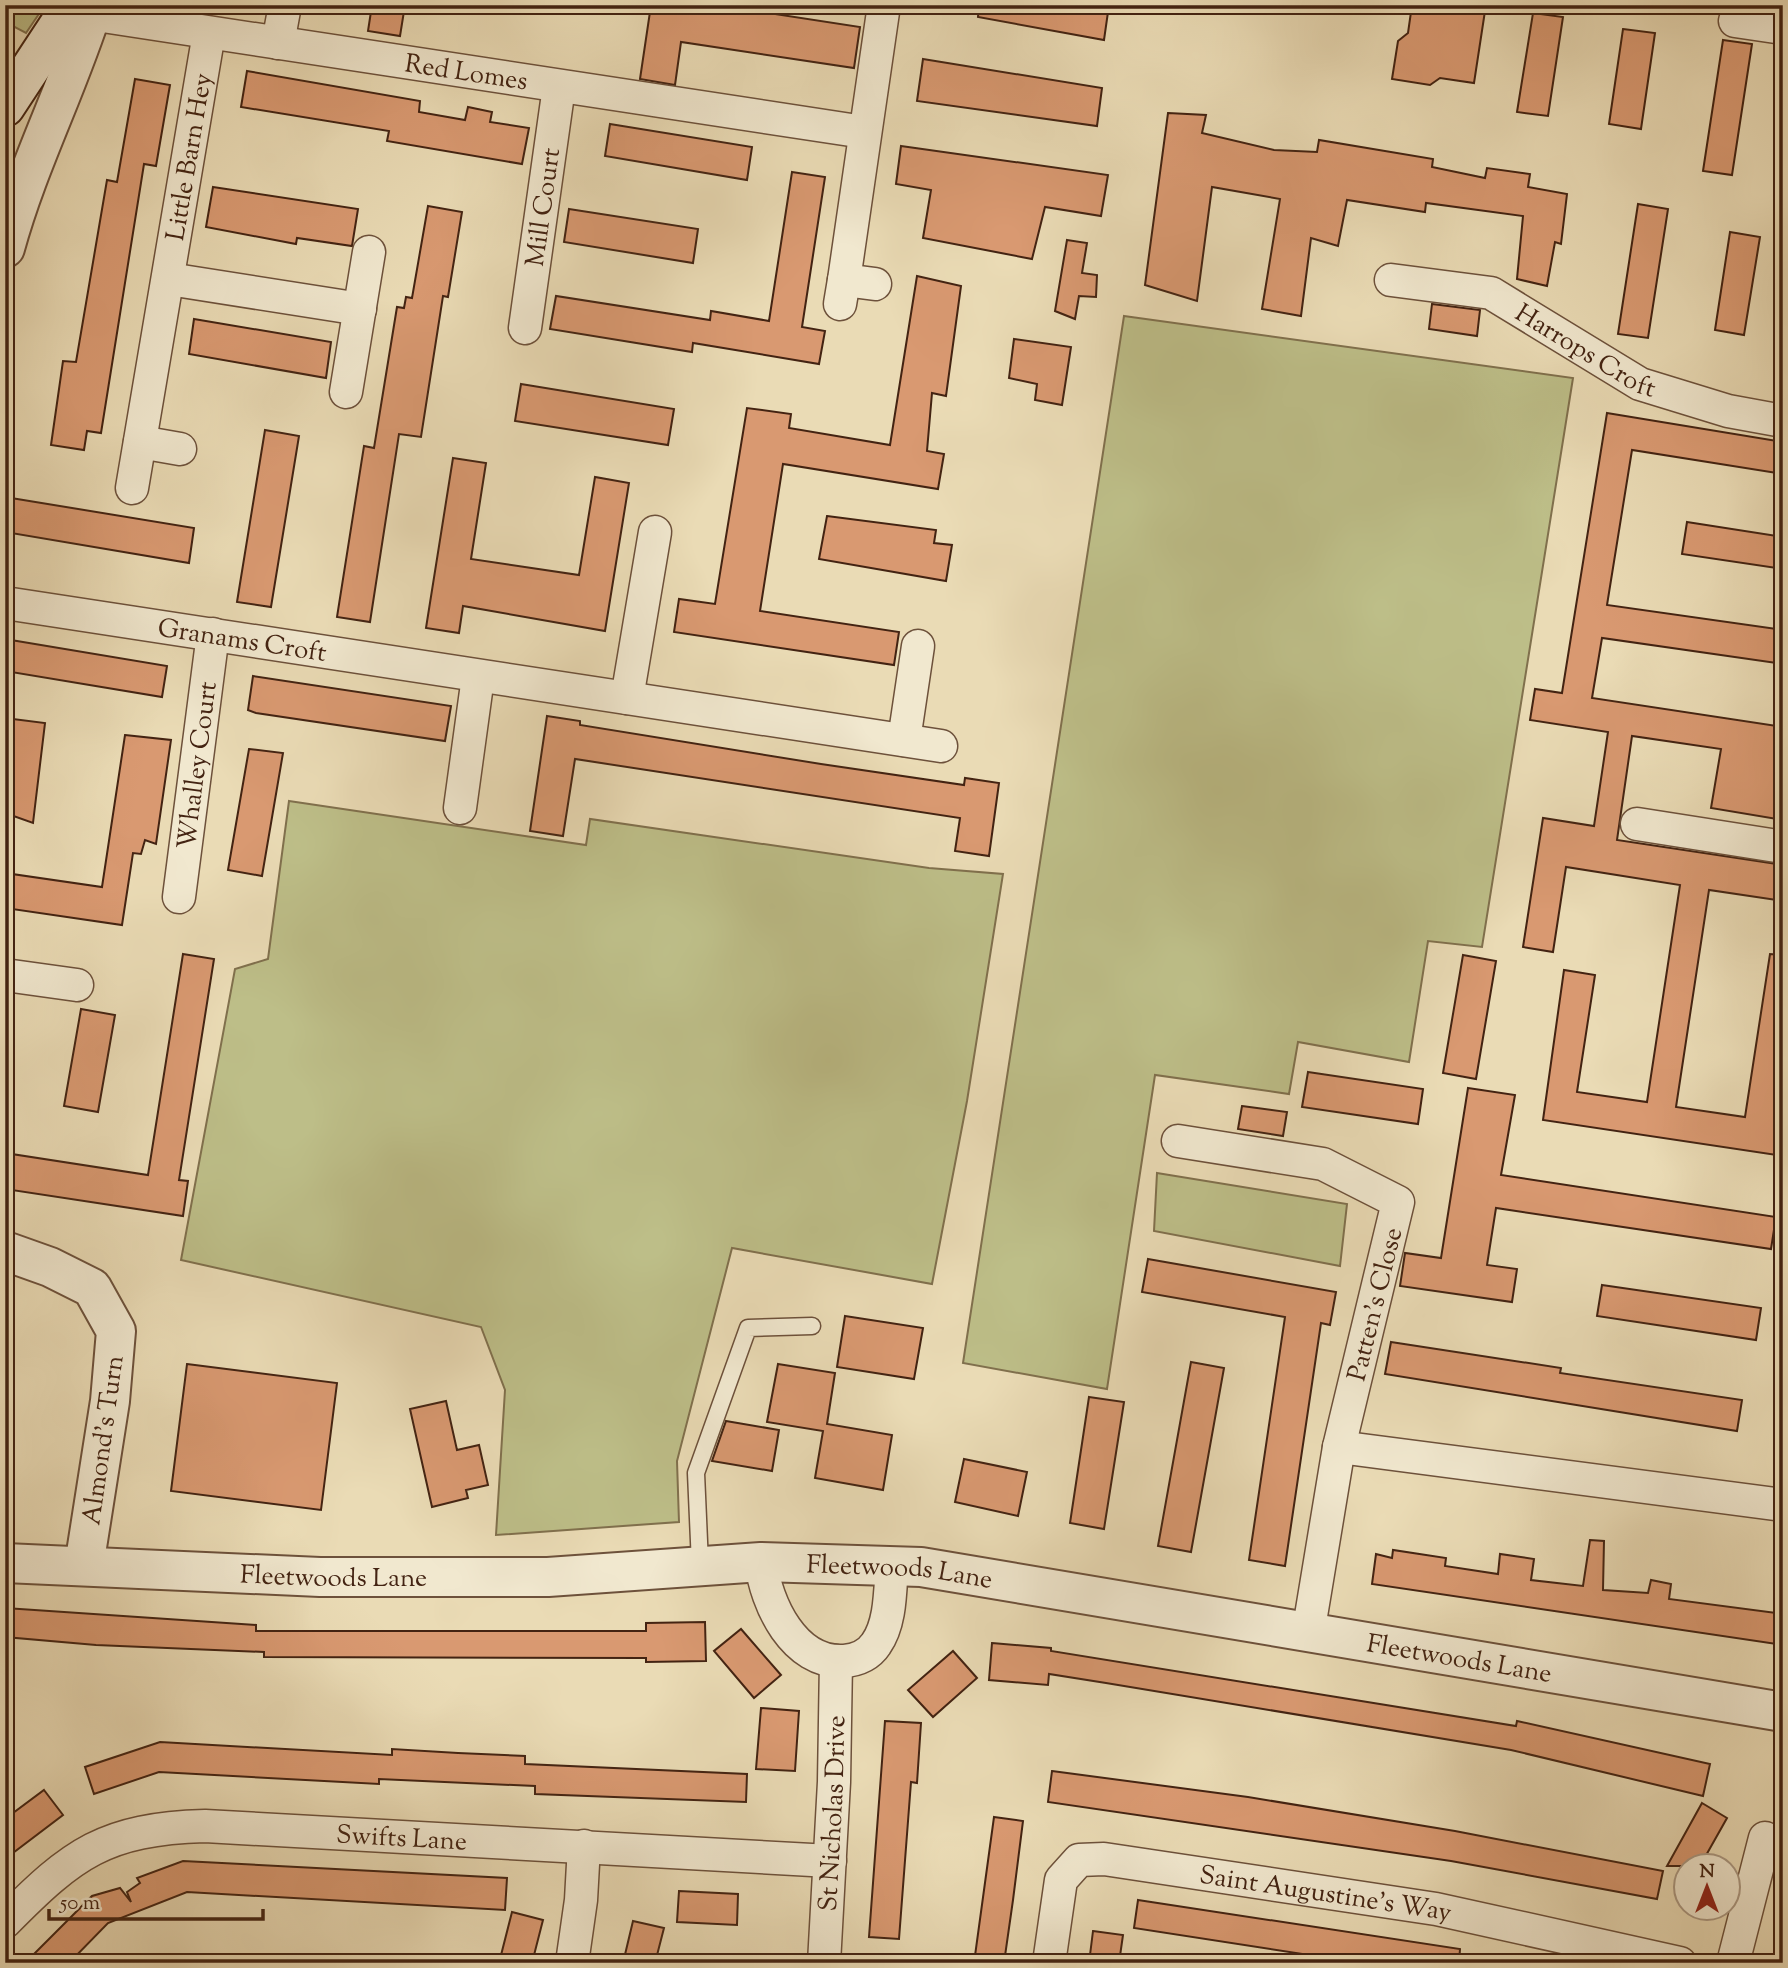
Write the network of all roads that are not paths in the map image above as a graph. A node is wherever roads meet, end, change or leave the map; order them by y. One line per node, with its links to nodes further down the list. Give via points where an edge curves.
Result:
1 (285, 5): 7 (street)
2 (884, 5): 10 (street)
3 (81, 9): 6 (street, Red Lomes); 9 (street); 11 (street, via 80,50 19,197)
4 (1735, 20): 5 (street)
5 (1783, 28)
6 (209, 33): 7 (street, Red Lomes); 13 (street, Little Barn Hey)
7 (278, 43): 8 (street, Red Lomes)
8 (559, 87): 10 (street, Red Lomes); 17 (street, Mill Court)
9 (5, 107)
10 (864, 132): 15 (street)
11 (5, 248)
12 (369, 252): 16 (street)
13 (169, 279): 16 (street); 20 (street, Little Barn Hey)
14 (1391, 280): 19 (street, Harrops Croft, via 1491,293 1640,384 1728,411)
15 (853, 289)
16 (360, 309): 18 (street)
17 (525, 328)
18 (346, 392)
19 (1783, 421)
20 (140, 442): 21 (street); 22 (street, Little Barn Hey)
21 (180, 449)
22 (132, 488)
23 (654, 532): 28 (street)
24 (5, 603): 25 (street, Granams Croft)
25 (213, 634): 27 (street, Granams Croft); 34 (street, Whalley Court)
26 (918, 646): 29 (street)
27 (478, 677): 28 (street, Granams Croft); 31 (street)
28 (627, 698): 29 (street, Granams Croft)
29 (904, 740): 30 (street, Granams Croft)
30 (941, 746)
31 (460, 808)
32 (1637, 824): 33 (street)
33 (1783, 847)
34 (178, 897)
35 (5, 975): 36 (street)
36 (77, 985)
37 (1178, 1141): 40 (street, Patten's Close, via 1322,1164 1398,1202)
38 (5, 1251): 46 (street, Almond's Turn, via 92,1287 116,1331)
39 (812, 1325): 44 (lane, via 748,1328 696,1473)
40 (1339, 1447): 41 (street); 47 (street, Patten's Close)
41 (1783, 1505)
42 (761, 1562): 44 (street, Fleetwoods Lane); 45 (street, Fleetwoods Lane); 48 (street, via 775,1614 805,1648)
43 (5, 1563): 46 (street, Fleetwoods Lane)
44 (700, 1564): 46 (street, Fleetwoods Lane, via 548,1577 320,1577)
45 (892, 1564): 47 (street, Fleetwoods Lane); 48 (street, via 884,1629 877,1643 855,1660)
46 (84, 1566)
47 (1308, 1634): 49 (street, Fleetwoods Lane)
48 (836, 1661): 52 (street, St Nicholas Drive)
49 (1783, 1712)
50 (1765, 1838): 58 (street)
51 (584, 1846): 52 (street, Swifts Lane); 53 (street, Swifts Lane, via 176,1827 119,1838 77,1856); 54 (street)
52 (830, 1861): 55 (street, St Nicholas Drive)
53 (5, 1922)
54 (572, 1963)
55 (824, 1963)
56 (1049, 1963): 57 (street, Saint Augustine's Way, via 1061,1880 1079,1860 1104,1858 1436,1909)
57 (1681, 1963)
58 (1733, 1963)

